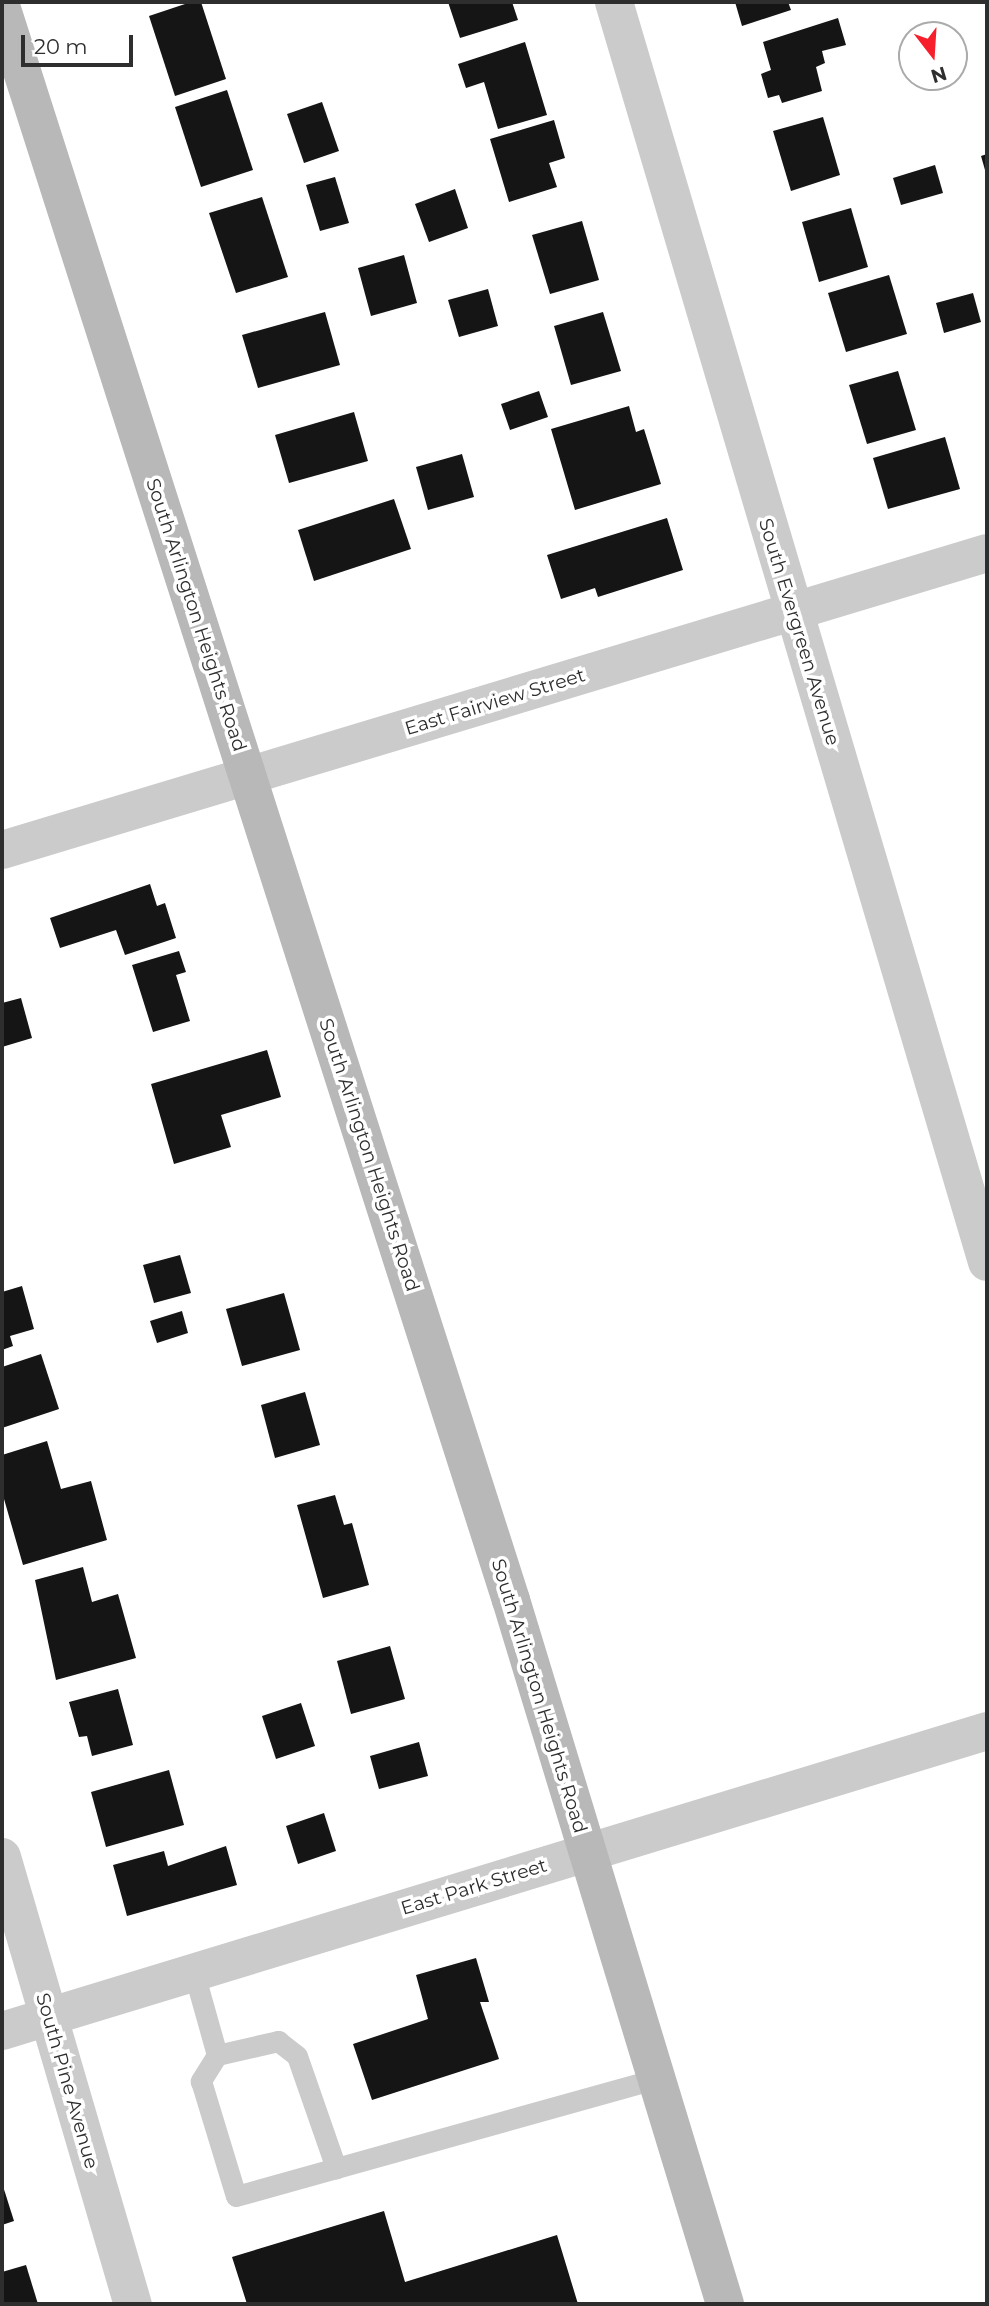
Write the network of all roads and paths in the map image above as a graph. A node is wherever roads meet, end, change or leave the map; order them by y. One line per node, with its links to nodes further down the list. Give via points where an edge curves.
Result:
1 (614, 2): 4 (street, South Evergreen Avenue)
2 (2, 9): 5 (main road, South Arlington Heights Road)
3 (987, 553): 4 (street, East Fairview Street)
4 (793, 612): 5 (street, East Fairview Street); 7 (street, South Evergreen Avenue)
5 (247, 776): 6 (street, East Fairview Street); 9 (main road, South Arlington Heights Road)
6 (2, 850)
7 (987, 1262)
8 (987, 1731): 9 (street, East Park Street)
9 (587, 1853): 11 (street, East Park Street); 15 (main road, South Arlington Heights Road)
10 (2, 1857): 12 (street, South Pine Avenue)
11 (194, 1973): 12 (street, East Park Street); 14 (lane)
12 (48, 2017): 13 (street, East Park Street); 17 (street, South Pine Avenue)
13 (2, 2031)
14 (217, 2055): 16 (lane, via 278,2041 297,2056); 16 (lane, via 201,2081 236,2196)
15 (656, 2079): 16 (lane); 18 (main road, South Arlington Heights Road)
16 (336, 2168)
17 (133, 2304)
18 (725, 2304)

